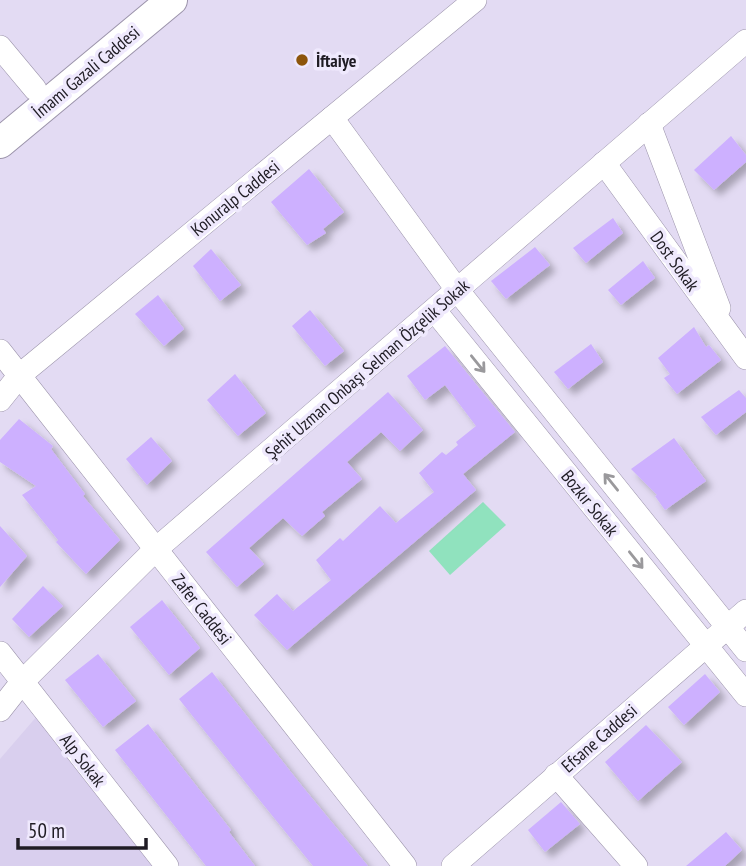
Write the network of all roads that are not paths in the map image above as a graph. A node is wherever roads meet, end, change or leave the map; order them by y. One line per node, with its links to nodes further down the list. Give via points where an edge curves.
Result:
1 (144, 0): 6 (main road, İmamı Gazali Caddesi)
2 (172, 0): 10 (main road, İmamı Gazali Caddesi)
3 (475, 0): 8 (street, Konuralp Caddesi)
4 (746, 41): 9 (street, Şehit Uzman Onbaşı Selman Özçelik Sokak)
5 (0, 47): 6 (street)
6 (35, 89): 7 (main road, İmamı Gazali Caddesi)
7 (0, 118)
8 (332, 118): 12 (street, Bozkır Sokak); 17 (street, Konuralp Caddesi)
9 (649, 124): 11 (street, Şehit Uzman Onbaşı Selman Özçelik Sokak); 14 (street)
10 (0, 143)
11 (604, 163): 12 (street, Şehit Uzman Onbaşı Selman Özçelik Sokak); 14 (street, Dost Sokak)
12 (458, 290): 13 (street, Şehit Uzman Onbaşı Selman Özçelik Sokak); 21 (street, Bozkır Sokak, one-way to 12)
13 (435, 311): 19 (street, Şehit Uzman Onbaşı Selman Özçelik Sokak); 22 (street, Bozkır Sokak, one-way to 22)
14 (730, 336): 16 (street, Dost Sokak)
15 (0, 351): 17 (street, Zafer Caddesi)
16 (746, 358)
17 (20, 375): 18 (street, Konuralp Caddesi); 19 (street, Zafer Caddesi)
18 (0, 400)
19 (155, 550): 25 (street, Şehit Uzman Onbaşı Selman Özçelik Sokak); 30 (street, Zafer Caddesi)
20 (746, 611): 21 (street, Efsane Caddesi)
21 (727, 627): 22 (street, Efsane Caddesi); 23 (street, Bozkır Sokak)
22 (706, 646): 26 (street, Bozkır Sokak); 28 (street, Efsane Caddesi)
23 (746, 650)
24 (0, 653): 25 (street, Alp Sokak)
25 (22, 682): 27 (street, Şehit Uzman Onbaşı Selman Özçelik Sokak); 29 (street, Alp Sokak)
26 (746, 695)
27 (0, 710)
28 (556, 775): 31 (street, Efsane Caddesi); 32 (street)
29 (167, 866)
30 (405, 866)
31 (453, 866)
32 (636, 866)

